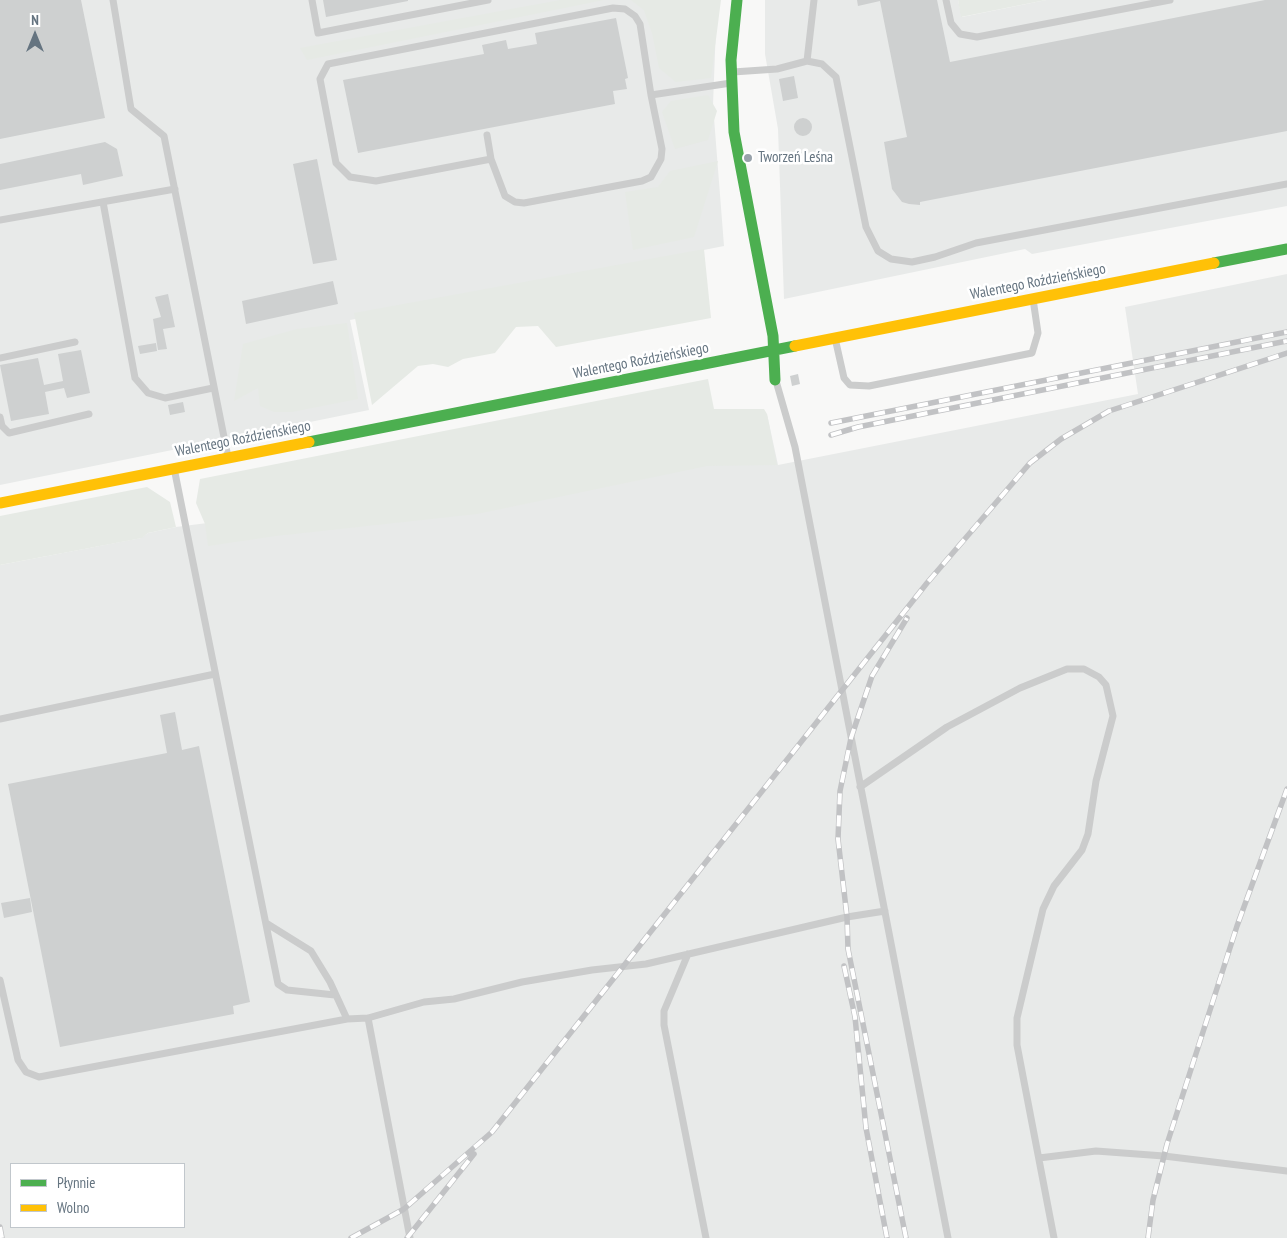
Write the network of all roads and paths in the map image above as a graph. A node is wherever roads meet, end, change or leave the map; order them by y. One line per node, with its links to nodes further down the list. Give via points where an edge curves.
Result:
1 (112, 0): 15 (lane, via 131,109 164,136)
2 (312, 0): 3 (lane, via 318,33)
3 (488, 0)
4 (737, 0): 9 (street)
5 (814, 0): 8 (lane)
6 (946, 0): 7 (lane, via 951,23 960,34 977,37)
7 (1170, 0)
8 (807, 61): 9 (lane, via 777,69); 14 (lane, via 822,64 836,77 866,227 878,251 891,259 912,262 976,243)
9 (730, 72): 10 (street)
10 (731, 84): 11 (lane); 22 (street, via 736,148 773,336)
11 (651, 95): 13 (lane, via 662,154 658,168 642,181 515,202 504,196); 13 (lane, via 640,24 625,9 613,8 328,64 320,79 336,163 350,177 376,180)
12 (487, 135): 13 (lane)
13 (491, 159)
14 (1287, 184)
15 (175, 189): 16 (lane); 25 (lane)
16 (102, 202): 17 (lane); 25 (lane, via 135,378 148,393 165,398)
17 (0, 220)
18 (1287, 249): 19 (street, Walentego Roździeńskiego)
19 (1033, 298): 20 (street, Walentego Roździeńskiego); 20 (lane, via 1038,333 1032,354 869,386 850,385 844,378)
20 (835, 338): 22 (street, Walentego Roździeńskiego)
21 (75, 342): 23 (lane)
22 (773, 351): 24 (street); 28 (street, Walentego Roździeńskiego)
23 (0, 358)
24 (776, 380): 33 (lane, via 795,447)
25 (213, 388): 28 (lane)
26 (89, 414): 27 (lane, via 9,433 2,426)
27 (0, 417)
28 (228, 458): 29 (street, Walentego Roździeńskiego)
29 (174, 468): 30 (street, Walentego Roździeńskiego); 31 (lane)
30 (0, 503)
31 (215, 674): 32 (lane); 35 (lane)
32 (0, 719)
33 (860, 787): 34 (lane); 41 (lane, via 947,727 1028,685 1067,669 1084,670 1099,677 1106,686 1113,716 1096,781 1088,834 1082,850 1054,886 1043,909 1017,1018 1016,1045)
34 (885, 912): 36 (lane, via 847,917); 45 (lane)
35 (266, 923): 38 (lane, via 311,951); 38 (lane, via 278,984 287,990)
36 (688, 954): 39 (lane, via 646,964 522,982 454,999 424,1002); 44 (lane, via 664,1011 664,1025)
37 (0, 980): 40 (lane, via 18,1060 26,1072 39,1078)
38 (334, 995): 40 (lane)
39 (368, 1018): 40 (lane); 43 (lane)
40 (347, 1019)
41 (1039, 1158): 42 (lane, via 1096,1151); 46 (lane)
42 (1287, 1171)
43 (410, 1238)
44 (706, 1238)
45 (948, 1238)
46 (1054, 1238)

